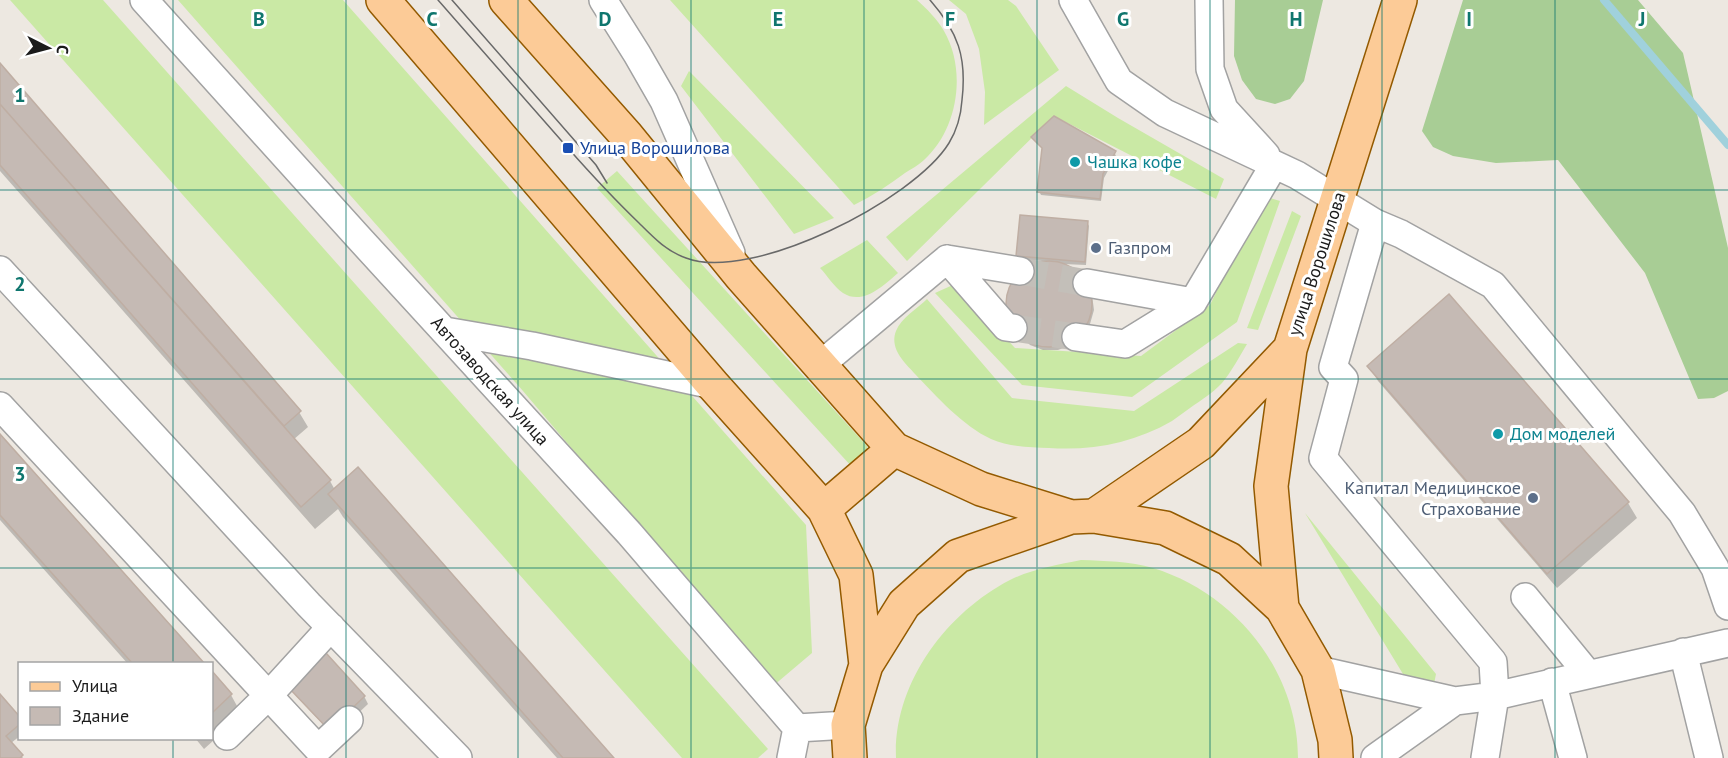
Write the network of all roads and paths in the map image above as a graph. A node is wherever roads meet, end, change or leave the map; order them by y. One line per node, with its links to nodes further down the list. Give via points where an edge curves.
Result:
1 (144, 0): 18 (street, Автозаводская улица)
2 (383, 0): 22 (main road)
3 (506, 0): 13 (main road, via 626,135)
4 (603, 0): 13 (street, via 663,101)
5 (1073, 0): 8 (street, via 1119,81 1165,113)
6 (1209, 0): 8 (street, via 1210,69 1224,109)
7 (1400, 0): 9 (main road, улица Ворошилова)
8 (1275, 165): 9 (street); 16 (street)
9 (1337, 200): 10 (street); 20 (main road, улица Ворошилова)
10 (1375, 223): 28 (street, via 1493,285 1682,513 1715,568); 38 (street, via 1333,367 1344,379 1323,458 1493,662)
11 (947, 259): 12 (street); 17 (street, via 1006,327); 21 (street)
12 (1020, 272)
13 (741, 276): 21 (main road)
14 (4, 281): 30 (street)
15 (1087, 283): 16 (street)
16 (1193, 302): 19 (street, via 1125,344)
17 (1013, 328)
18 (445, 331): 22 (street); 42 (street, Автозаводская улица, via 629,534)
19 (1077, 337)
20 (1290, 350): 26 (main road, улица Ворошилова, via 1201,443); 29 (main road, via 1271,486)
21 (819, 366): 24 (main road)
22 (713, 385): 25 (main road)
23 (0, 406): 37 (street)
24 (894, 449): 25 (main road); 26 (main road, via 981,489)
25 (824, 508): 33 (main road, via 856,575)
26 (1083, 517): 29 (main road, via 1165,528 1229,559); 33 (main road, via 958,556 904,604)
27 (1525, 597): 35 (street)
28 (1728, 606)
29 (1282, 608): 34 (main road)
30 (331, 627): 37 (street); 44 (street)
31 (1728, 643): 32 (street)
32 (1683, 652): 35 (street); 51 (street)
33 (866, 665): 41 (main road)
34 (1318, 670): 39 (street); 47 (main road)
35 (1588, 674): 36 (street)
36 (1552, 682): 38 (street); 50 (street)
37 (268, 695): 40 (street, via 318,749); 43 (street)
38 (1495, 696): 39 (street); 49 (street)
39 (1455, 701): 48 (street)
40 (349, 720)
41 (848, 725): 42 (street); 46 (main road)
42 (797, 728): 45 (street)
43 (227, 736)
44 (458, 758)
45 (791, 758)
46 (850, 758)
47 (1336, 758)
48 (1376, 758)
49 (1485, 758)
50 (1573, 758)
51 (1709, 758)

